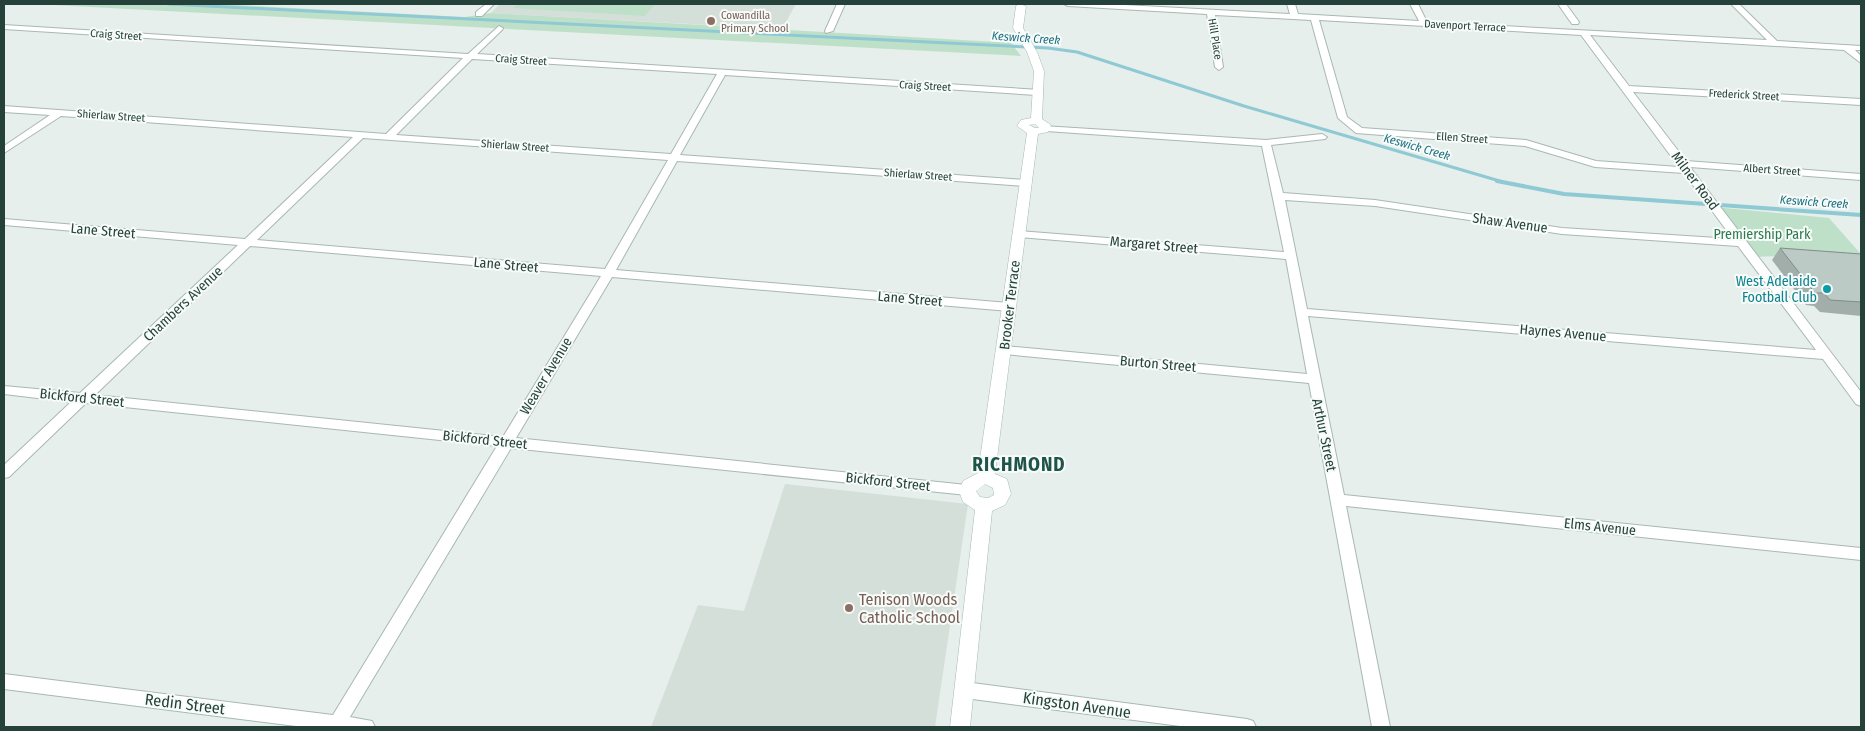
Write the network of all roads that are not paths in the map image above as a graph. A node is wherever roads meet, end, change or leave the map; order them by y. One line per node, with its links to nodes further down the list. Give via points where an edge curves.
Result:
1 (490, 4): 12 (street)
2 (842, 4): 19 (street)
3 (1033, 4): 9 (street)
4 (1068, 4): 10 (street, Davenport Terrace)
5 (1291, 4): 13 (street)
6 (1414, 4): 16 (street)
7 (1562, 4): 15 (street)
8 (1735, 4): 21 (street)
9 (1017, 5): 29 (street, Brooker Terrace, via 1018,28 1039,71)
10 (1187, 7): 11 (street, Davenport Terrace)
11 (1211, 11): 13 (street, Davenport Terrace); 26 (street, Hill Place)
12 (479, 14)
13 (1295, 16): 14 (street, Davenport Terrace)
14 (1314, 17): 16 (street, Davenport Terrace); 40 (street, Ellen Street, via 1343,118 1359,132 1526,143 1595,164)
15 (1576, 22)
16 (1424, 24): 20 (street, Davenport Terrace)
17 (4, 28): 24 (street, Craig Street)
18 (499, 28): 24 (street)
19 (829, 32)
20 (1583, 32): 21 (street, Davenport Terrace); 28 (street, Milner Road)
21 (1774, 43): 22 (street, Davenport Terrace)
22 (1846, 47): 23 (street, Davenport Terrace); 25 (street)
23 (1861, 48)
24 (468, 57): 27 (street, Craig Street); 35 (street)
25 (1861, 60)
26 (1219, 67)
27 (722, 73): 29 (street, Craig Street); 39 (street, Weaver Avenue)
28 (1626, 88): 30 (street, Frederick Street); 40 (street, Milner Road)
29 (1037, 92): 33 (street, Brooker Terrace)
30 (1861, 102)
31 (4, 109): 32 (street, Shierlaw Street)
32 (59, 113): 34 (street, Shierlaw Street); 38 (street)
33 (1038, 127): 37 (street); 42 (street, Brooker Terrace)
34 (362, 134): 35 (street, Shierlaw Street); 46 (street, Chambers Avenue)
35 (389, 136): 39 (street, Shierlaw Street)
36 (1322, 137): 37 (street)
37 (1266, 143): 43 (street, Arthur Street)
38 (4, 150)
39 (673, 158): 42 (street, Shierlaw Street); 49 (street, Weaver Avenue)
40 (1685, 167): 41 (street, Albert Street); 47 (street, Milner Road)
41 (1861, 177)
42 (1025, 183): 45 (street, Brooker Terrace)
43 (1279, 196): 47 (street, Shaw Avenue, via 1375,203 1562,231); 48 (street, Arthur Street)
44 (4, 222): 46 (street, Lane Street)
45 (1019, 234): 48 (street, Margaret Street); 50 (street, Brooker Terrace)
46 (247, 243): 49 (street, Lane Street); 56 (street, Chambers Avenue)
47 (1742, 244): 53 (street, Milner Road)
48 (1289, 256): 51 (street, Arthur Street)
49 (608, 274): 50 (street, Lane Street); 58 (street, Weaver Avenue)
50 (1009, 307): 52 (street, Brooker Terrace)
51 (1300, 312): 53 (street, Haynes Avenue); 54 (street, Arthur Street)
52 (1004, 350): 54 (street, Burton Street); 60 (street, Brooker Terrace)
53 (1826, 355): 57 (street, Milner Road)
54 (1312, 378): 62 (street, Arthur Street)
55 (4, 390): 56 (street, Bickford Street)
56 (83, 398): 58 (street, Bickford Street); 59 (street, Chambers Avenue)
57 (1861, 401)
58 (506, 442): 61 (street, Bickford Street); 67 (street, Weaver Avenue)
59 (4, 473)
60 (986, 477): 61 (street, via 976,479); 63 (street, via 1001,484 1003,494 1001,499)
61 (967, 490): 63 (street, via 976,504)
62 (1338, 500): 64 (street, Elms Avenue); 71 (street, Arthur Street)
63 (984, 505): 66 (street)
64 (1861, 554)
65 (4, 682): 67 (street, Redin Street)
66 (965, 690): 69 (street); 70 (street, Kingston Avenue)
67 (336, 725): 68 (street, Redin Street)
68 (366, 727)
69 (960, 727)
70 (1247, 727)
71 (1381, 727)

